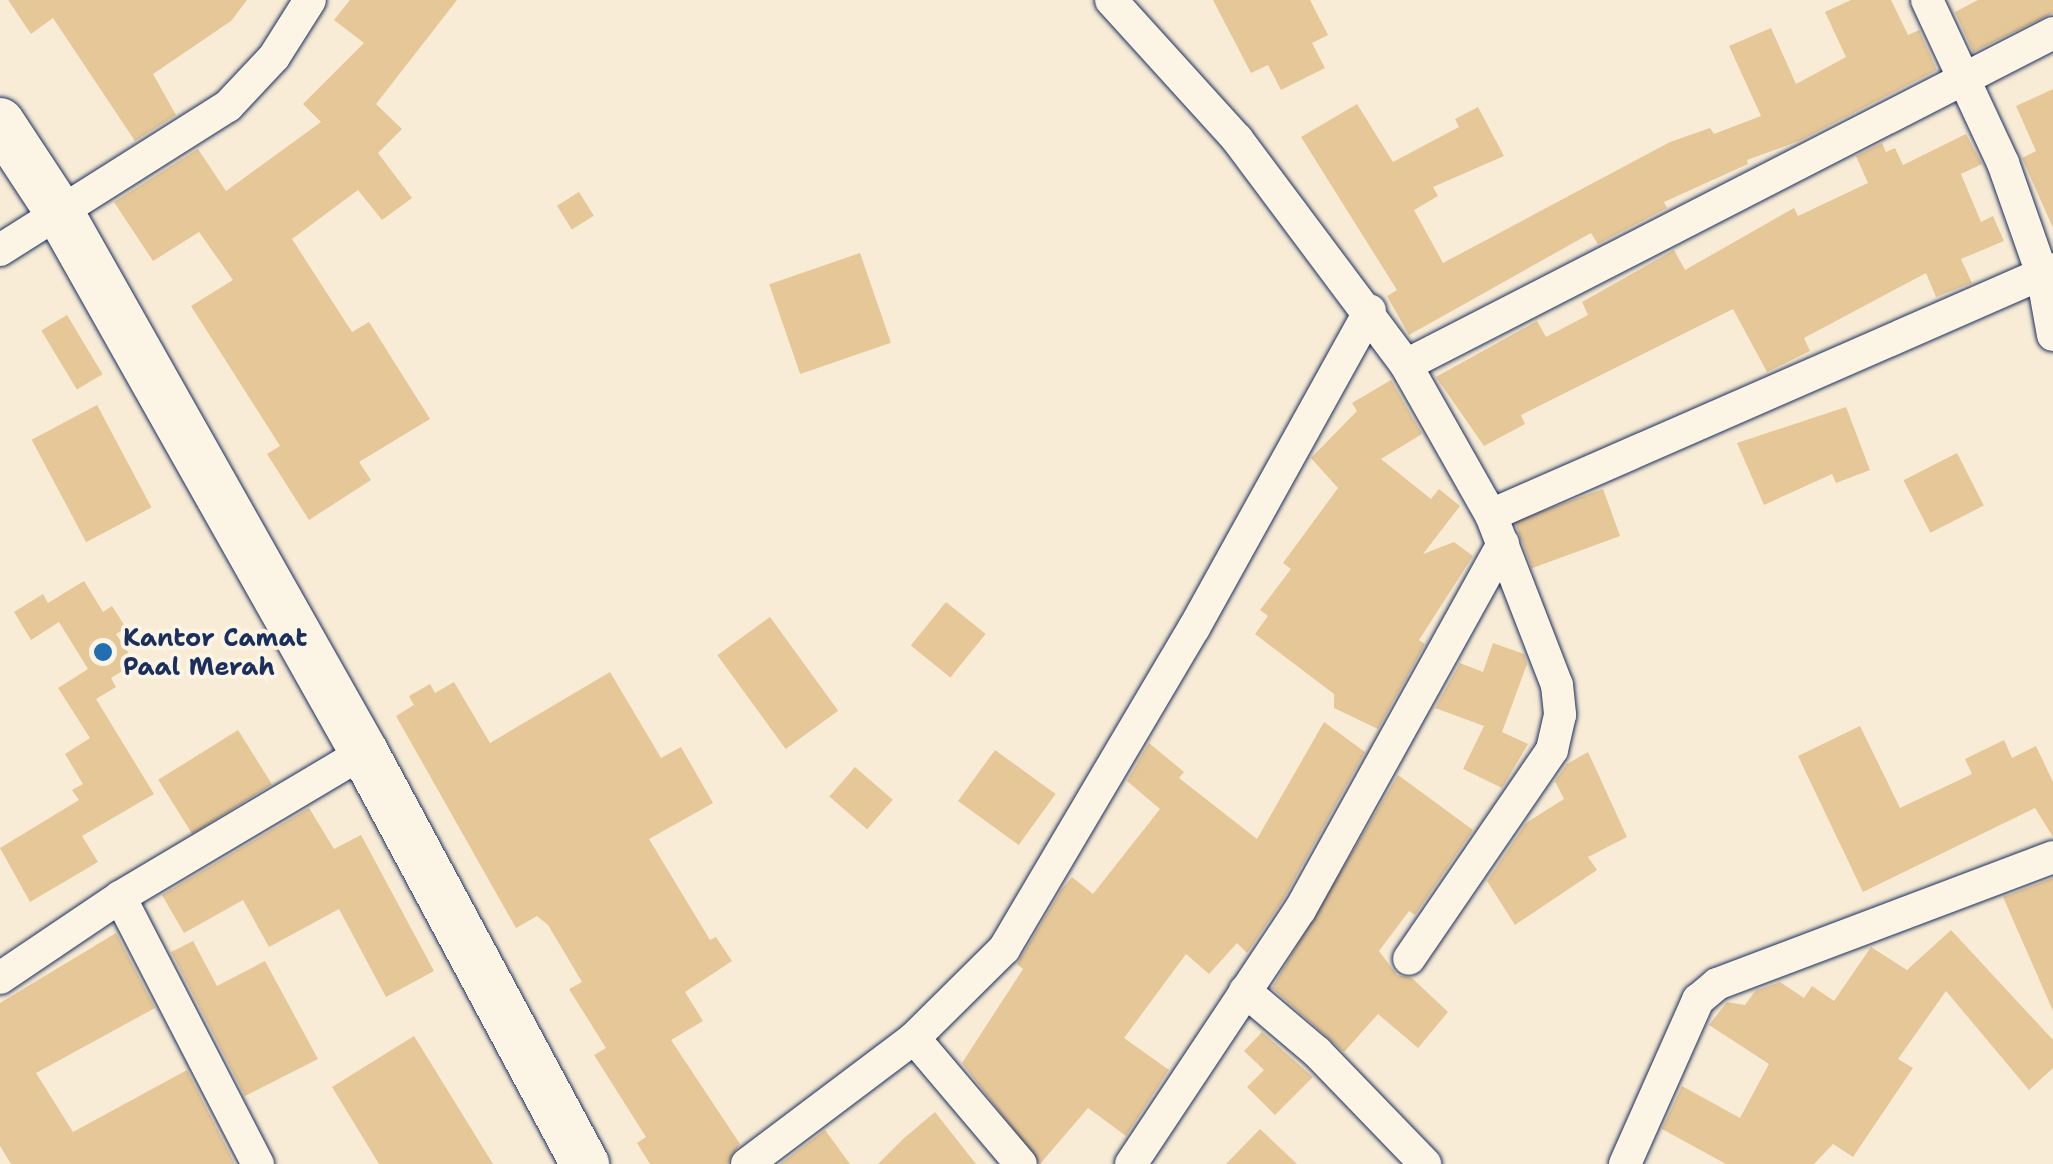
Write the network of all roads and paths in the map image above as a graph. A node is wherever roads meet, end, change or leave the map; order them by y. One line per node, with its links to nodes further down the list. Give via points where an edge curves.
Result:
1 (310, 0): 7 (street, via 274,56 228,106)
2 (1111, 0): 10 (street, via 1237,138)
3 (1927, 0): 5 (street)
4 (2053, 33): 5 (street)
5 (1966, 74): 9 (street); 12 (street)
6 (0, 122): 7 (highway)
7 (61, 215): 8 (street); 14 (highway)
8 (0, 250)
9 (2048, 271): 11 (street); 13 (street)
10 (1370, 311): 12 (street); 20 (street, via 1194,628 1004,949)
11 (2053, 334)
12 (1406, 366): 13 (street)
13 (1497, 530): 17 (street, via 1557,685 1560,715 1552,750); 19 (street, via 1399,742)
14 (364, 752): 16 (street); 22 (highway)
15 (2053, 857): 27 (street, via 1717,984 1698,1000)
16 (120, 897): 18 (street); 21 (street)
17 (1409, 959)
18 (0, 978)
19 (1245, 991): 25 (street); 26 (street, via 1317,1052)
20 (914, 1038): 23 (street); 24 (street)
21 (258, 1164)
22 (585, 1164)
23 (747, 1164)
24 (1021, 1164)
25 (1131, 1164)
26 (1425, 1164)
27 (1625, 1164)

